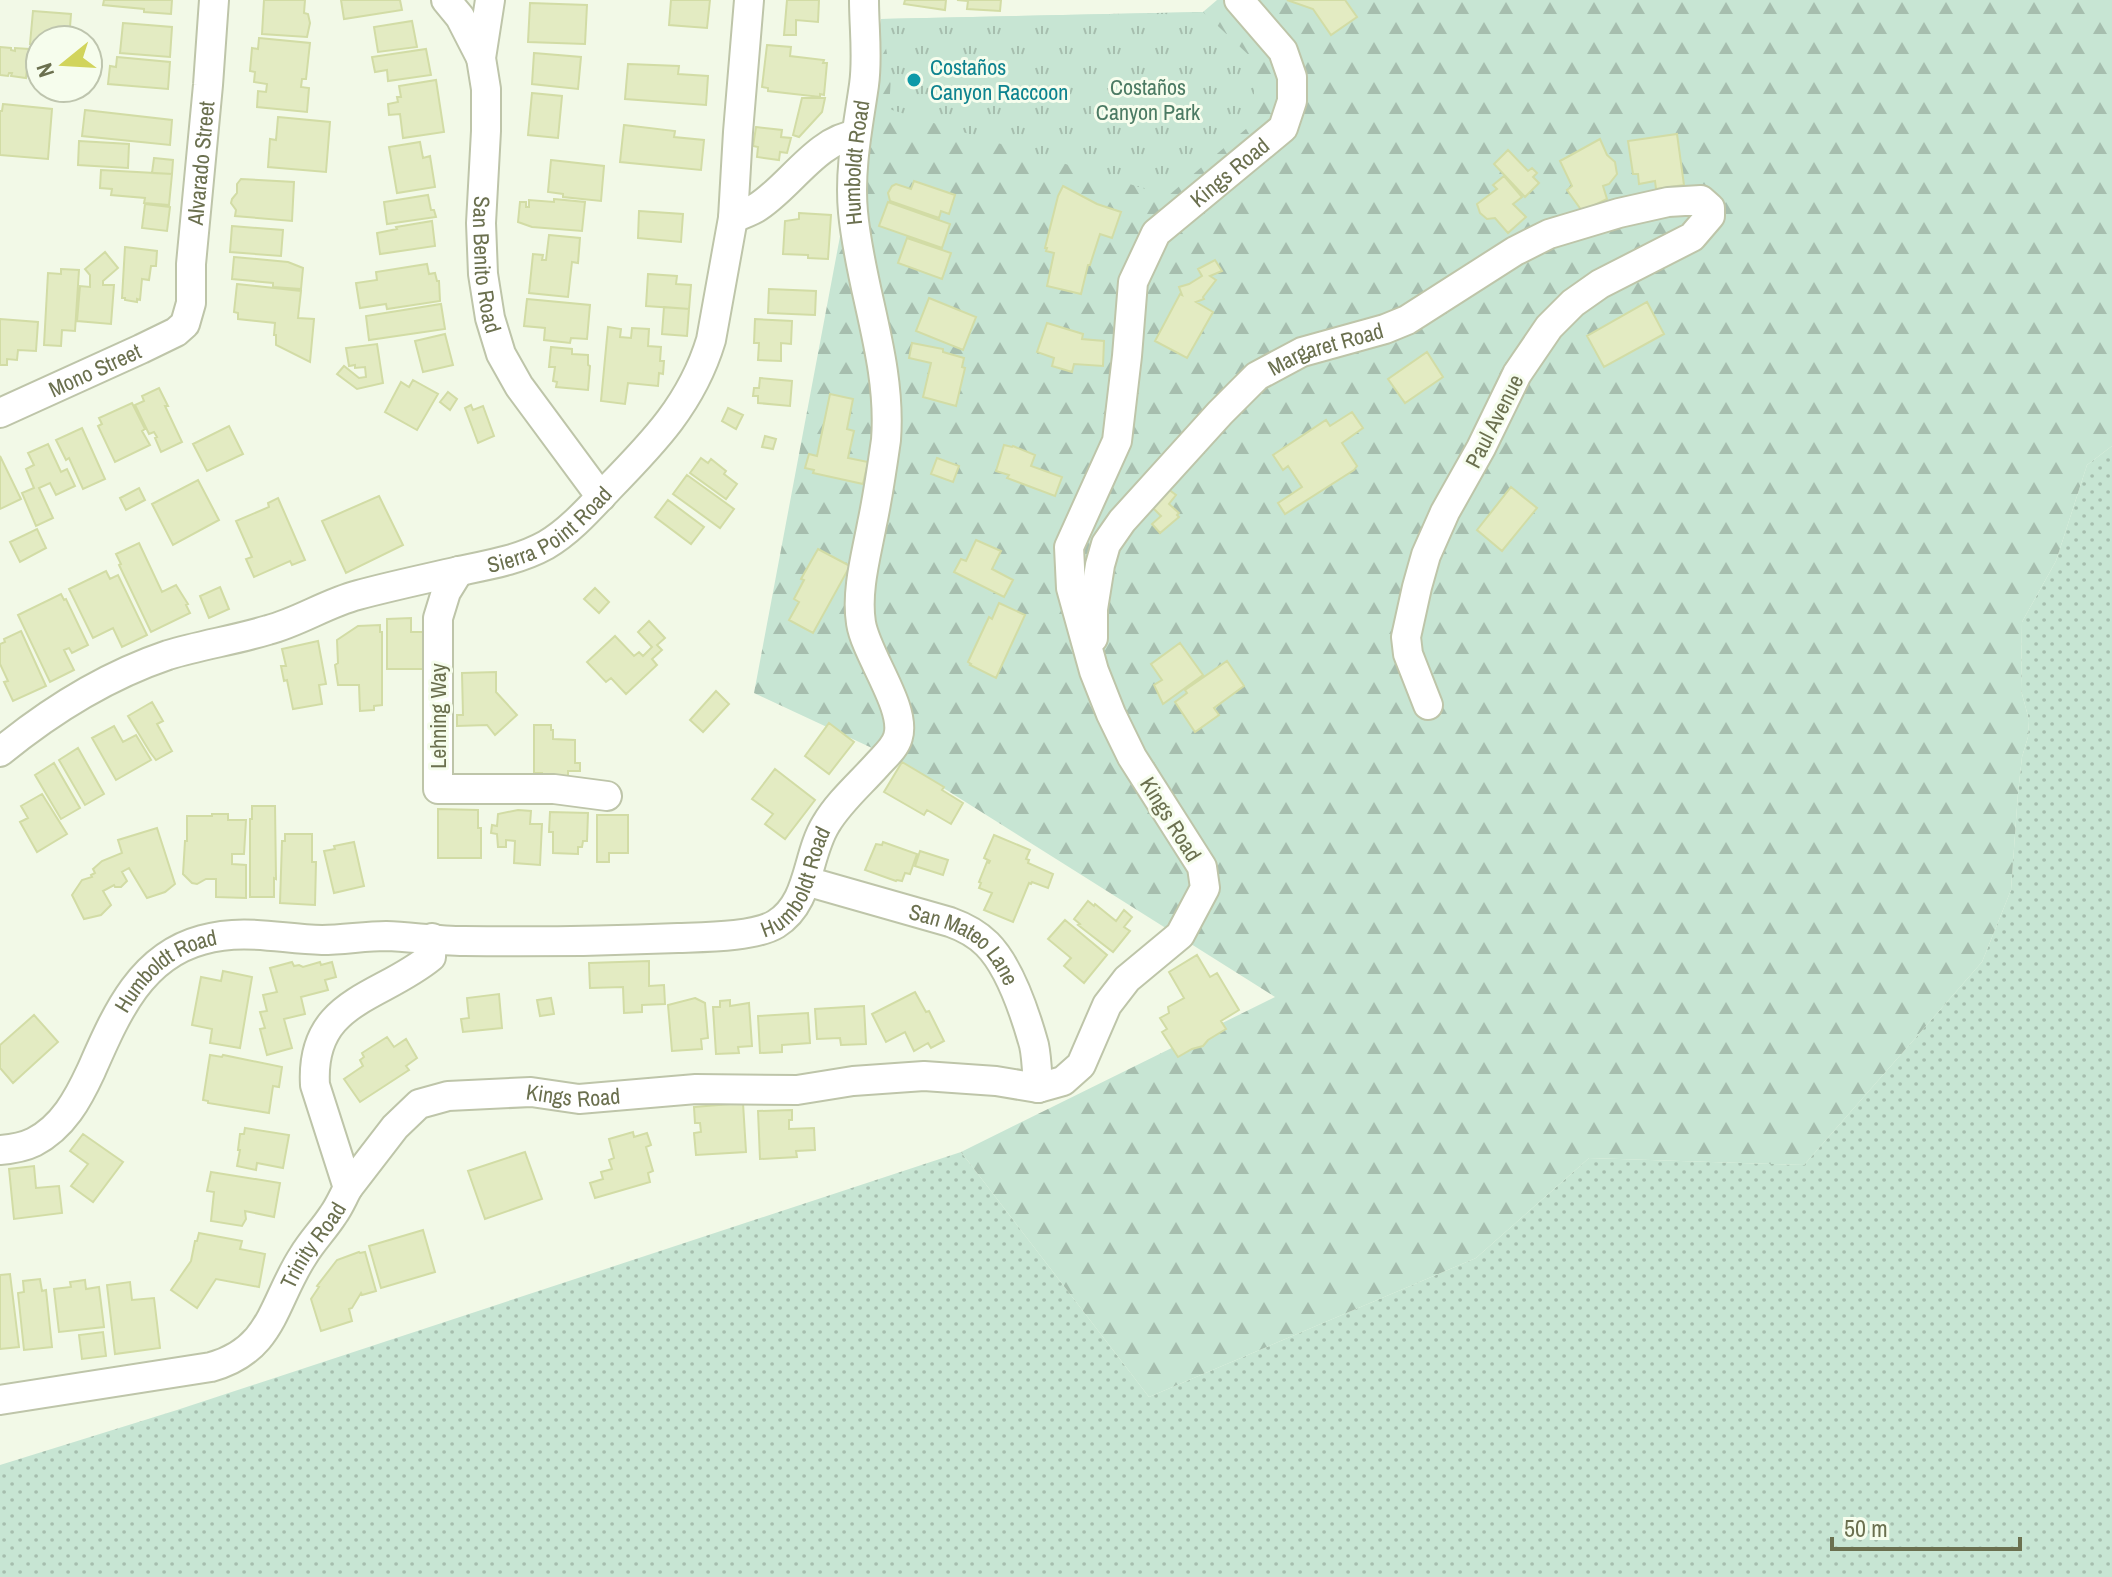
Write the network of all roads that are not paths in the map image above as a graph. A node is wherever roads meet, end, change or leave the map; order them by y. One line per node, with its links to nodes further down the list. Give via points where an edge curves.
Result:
1 (214, 0): 11 (street, Alvarado Street, via 191,303)
2 (446, 0): 7 (street)
3 (490, 0): 7 (street, San Benito Road)
4 (749, 0): 10 (street, Sierra Point Road)
5 (864, 0): 8 (street, Humboldt Road, via 865,74)
6 (1239, 0): 17 (street, Kings Road, via 1283,51 1292,77 1292,101 1283,128 1156,233 1133,282 1117,441 1069,547 1071,588)
7 (481, 58): 13 (street, San Benito Road, via 486,89 483,274 493,327 519,386)
8 (856, 135): 10 (street, via 836,141 763,203); 21 (street, Humboldt Road, via 853,216 880,347 888,419 860,621 895,705 900,732 890,751 826,824)
9 (1710, 216): 17 (street, Margaret Road, via 1701,200 1668,202 1549,234 1407,320 1302,352 1257,376 1106,544 1093,609); 18 (street, Paul Avenue, via 1692,237 1573,303 1517,374 1445,512 1417,587 1406,637)
10 (733, 218): 13 (street, Sierra Point Road, via 711,340 699,372 669,424)
11 (185, 324): 12 (street, Mono Street)
12 (0, 413)
13 (601, 497): 14 (street, Sierra Point Road, via 545,545)
14 (459, 571): 15 (street, Sierra Point Road); 16 (street, Lehning Way)
15 (397, 586): 16 (street, via 422,597); 19 (street, Sierra Point Road, via 355,595 270,630 164,657 67,703)
16 (438, 618): 20 (street, Lehning Way, via 438,789 554,789)
17 (1094, 671): 23 (street, Kings Road, via 1132,757 1202,867 1205,888 1180,935 1127,979 1107,1005 1081,1065 1063,1081)
18 (1428, 705)
19 (0, 752)
20 (607, 796)
21 (806, 881): 22 (street, Humboldt Road, via 779,922 749,932 601,941); 23 (street, San Mateo Lane, via 939,918 980,937 998,957 1021,1005 1034,1046)
22 (432, 938): 24 (street, Humboldt Road, via 319,940 253,933 188,945 160,961 134,986 67,1114 33,1143); 25 (street, Trinity Road, via 431,957 343,1010 318,1047 315,1085)
23 (1038, 1088): 25 (street, Kings Road, via 924,1076 797,1090 696,1089 579,1099 531,1092 448,1096 419,1104)
24 (0, 1150)
25 (348, 1188): 26 (street, Trinity Road, via 301,1257 272,1318 238,1357 211,1367)
26 (0, 1400)

